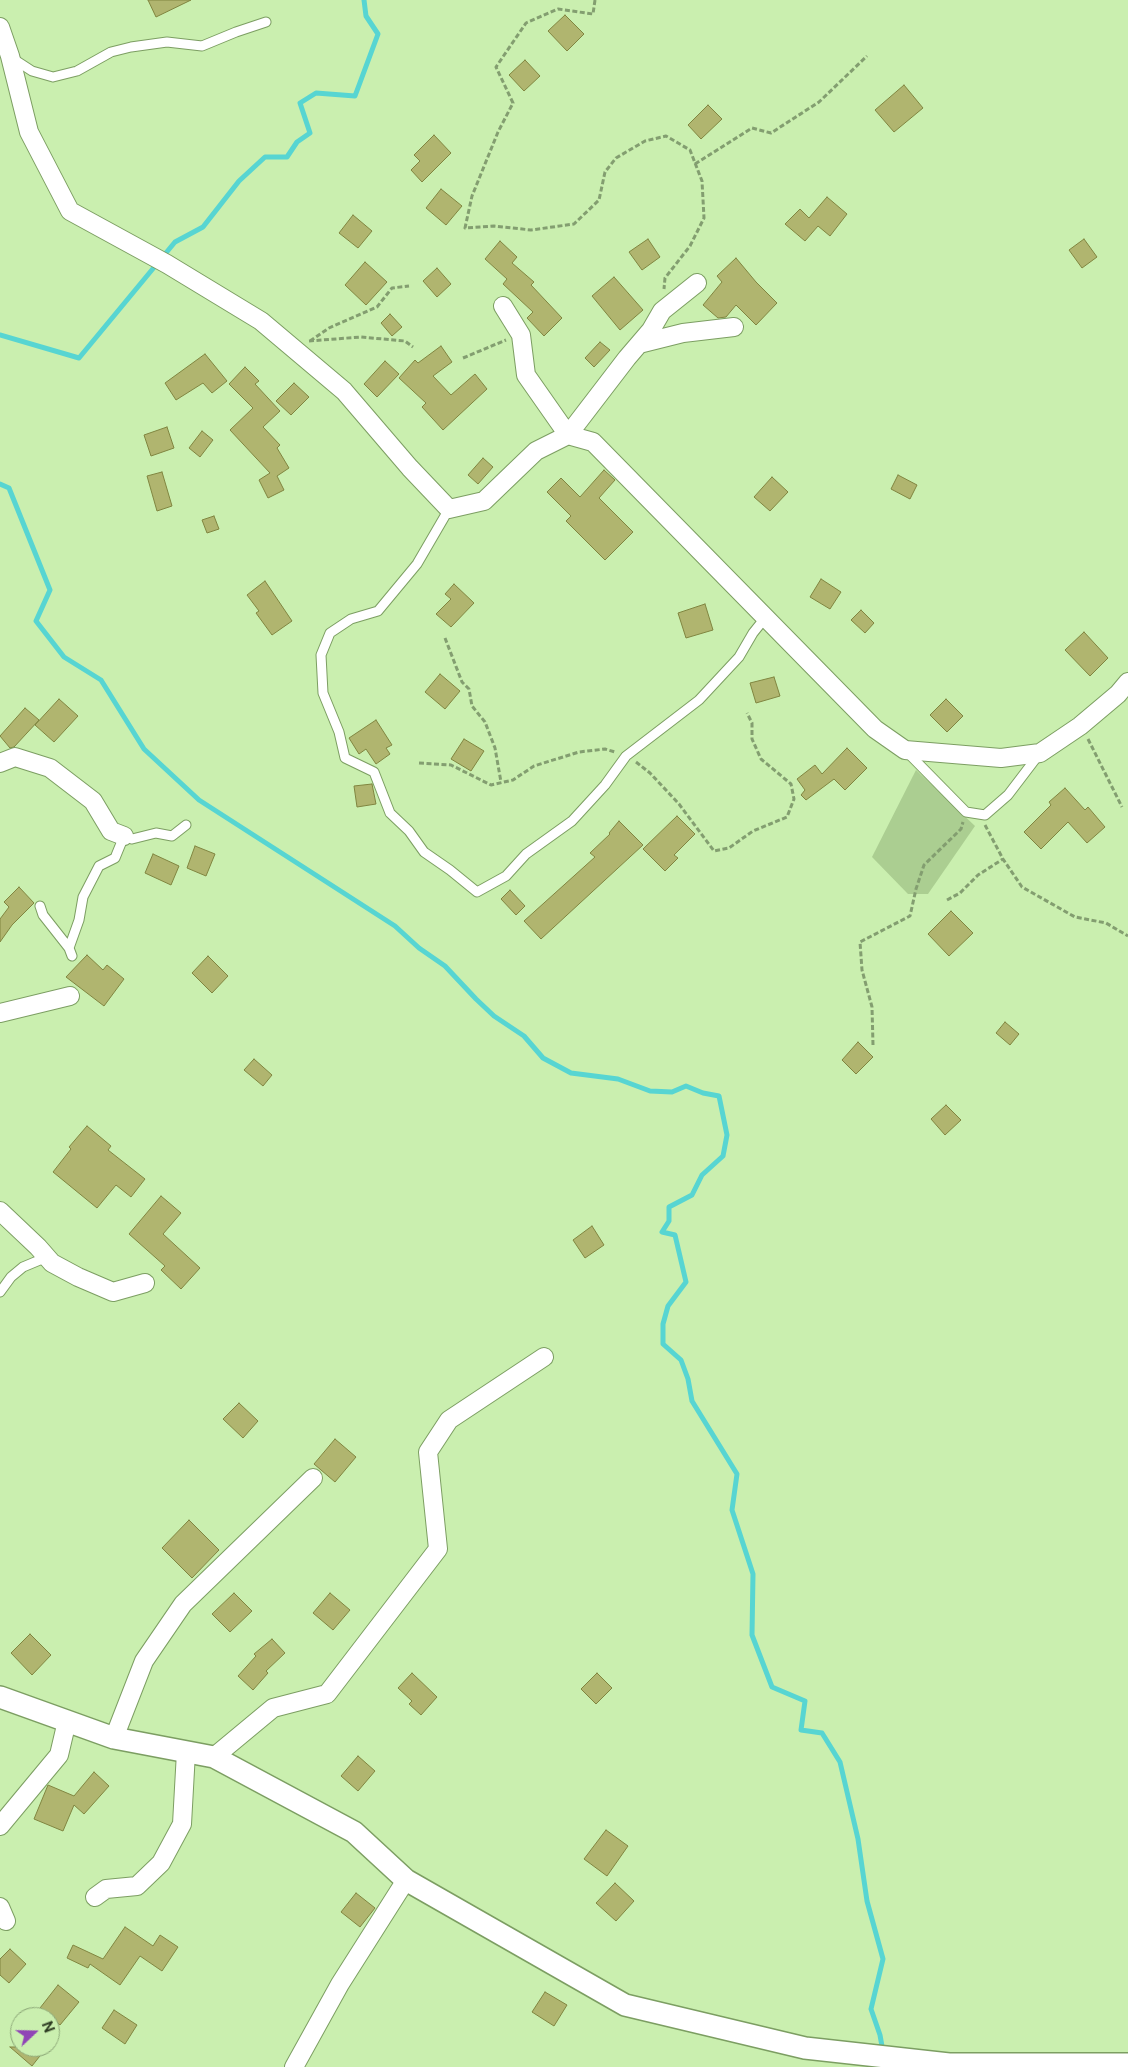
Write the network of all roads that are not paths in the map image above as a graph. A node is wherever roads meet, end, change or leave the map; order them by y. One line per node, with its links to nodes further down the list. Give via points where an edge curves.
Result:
1 (266, 22): 3 (lane, via 202,46 167,42 111,52 77,71 53,77 32,71)
2 (0, 27): 3 (street)
3 (10, 56): 9 (street, via 29,132 70,211 150,254 304,348)
4 (697, 283): 7 (street, via 662,311)
5 (503, 306): 8 (street, via 521,335 526,375)
6 (734, 326): 7 (street, via 683,333)
7 (639, 344): 8 (street)
8 (568, 435): 9 (street, via 536,451 484,501); 10 (street, via 593,442)
9 (449, 509): 10 (lane, via 417,564 378,611 351,619 330,633 321,655 323,693 339,732 345,758 374,772 390,813 424,852 476,892 506,876 526,854 572,821 626,756 699,700 739,657)
10 (765, 618): 12 (street, via 875,729)
11 (1128, 682): 13 (street, via 1080,726)
12 (905, 750): 13 (street, via 1001,758); 13 (lane, via 966,812 978,814 985,814 1008,795)
13 (1040, 753)
14 (0, 763): 16 (street, via 15,757 50,768 93,802 111,831)
15 (186, 825): 16 (lane, via 172,836 156,833 132,839)
16 (124, 836): 17 (lane, via 115,858 99,866 89,883 71,952 43,915)
17 (40, 906)
18 (70, 996): 19 (street)
19 (0, 1013)
20 (0, 1211): 21 (street)
21 (47, 1257): 22 (street, via 52,1263 113,1292); 23 (lane, via 23,1267)
22 (145, 1283)
23 (0, 1292)
24 (544, 1357): 30 (street, via 449,1420 428,1452 438,1549 327,1694 273,1708)
25 (313, 1478): 28 (street, via 183,1604 144,1660)
26 (0, 1697): 27 (street)
27 (67, 1721): 28 (street); 31 (street, via 59,1755)
28 (114, 1738): 29 (street)
29 (186, 1752): 30 (street); 33 (street, via 182,1824 161,1863 137,1886 106,1889)
30 (214, 1757): 32 (street, via 354,1832)
31 (0, 1824)
32 (406, 1880): 34 (street, via 625,2005 806,2048 950,2064); 35 (street, via 340,1984)
33 (95, 1897)
34 (1128, 2064)
35 (294, 2067)

